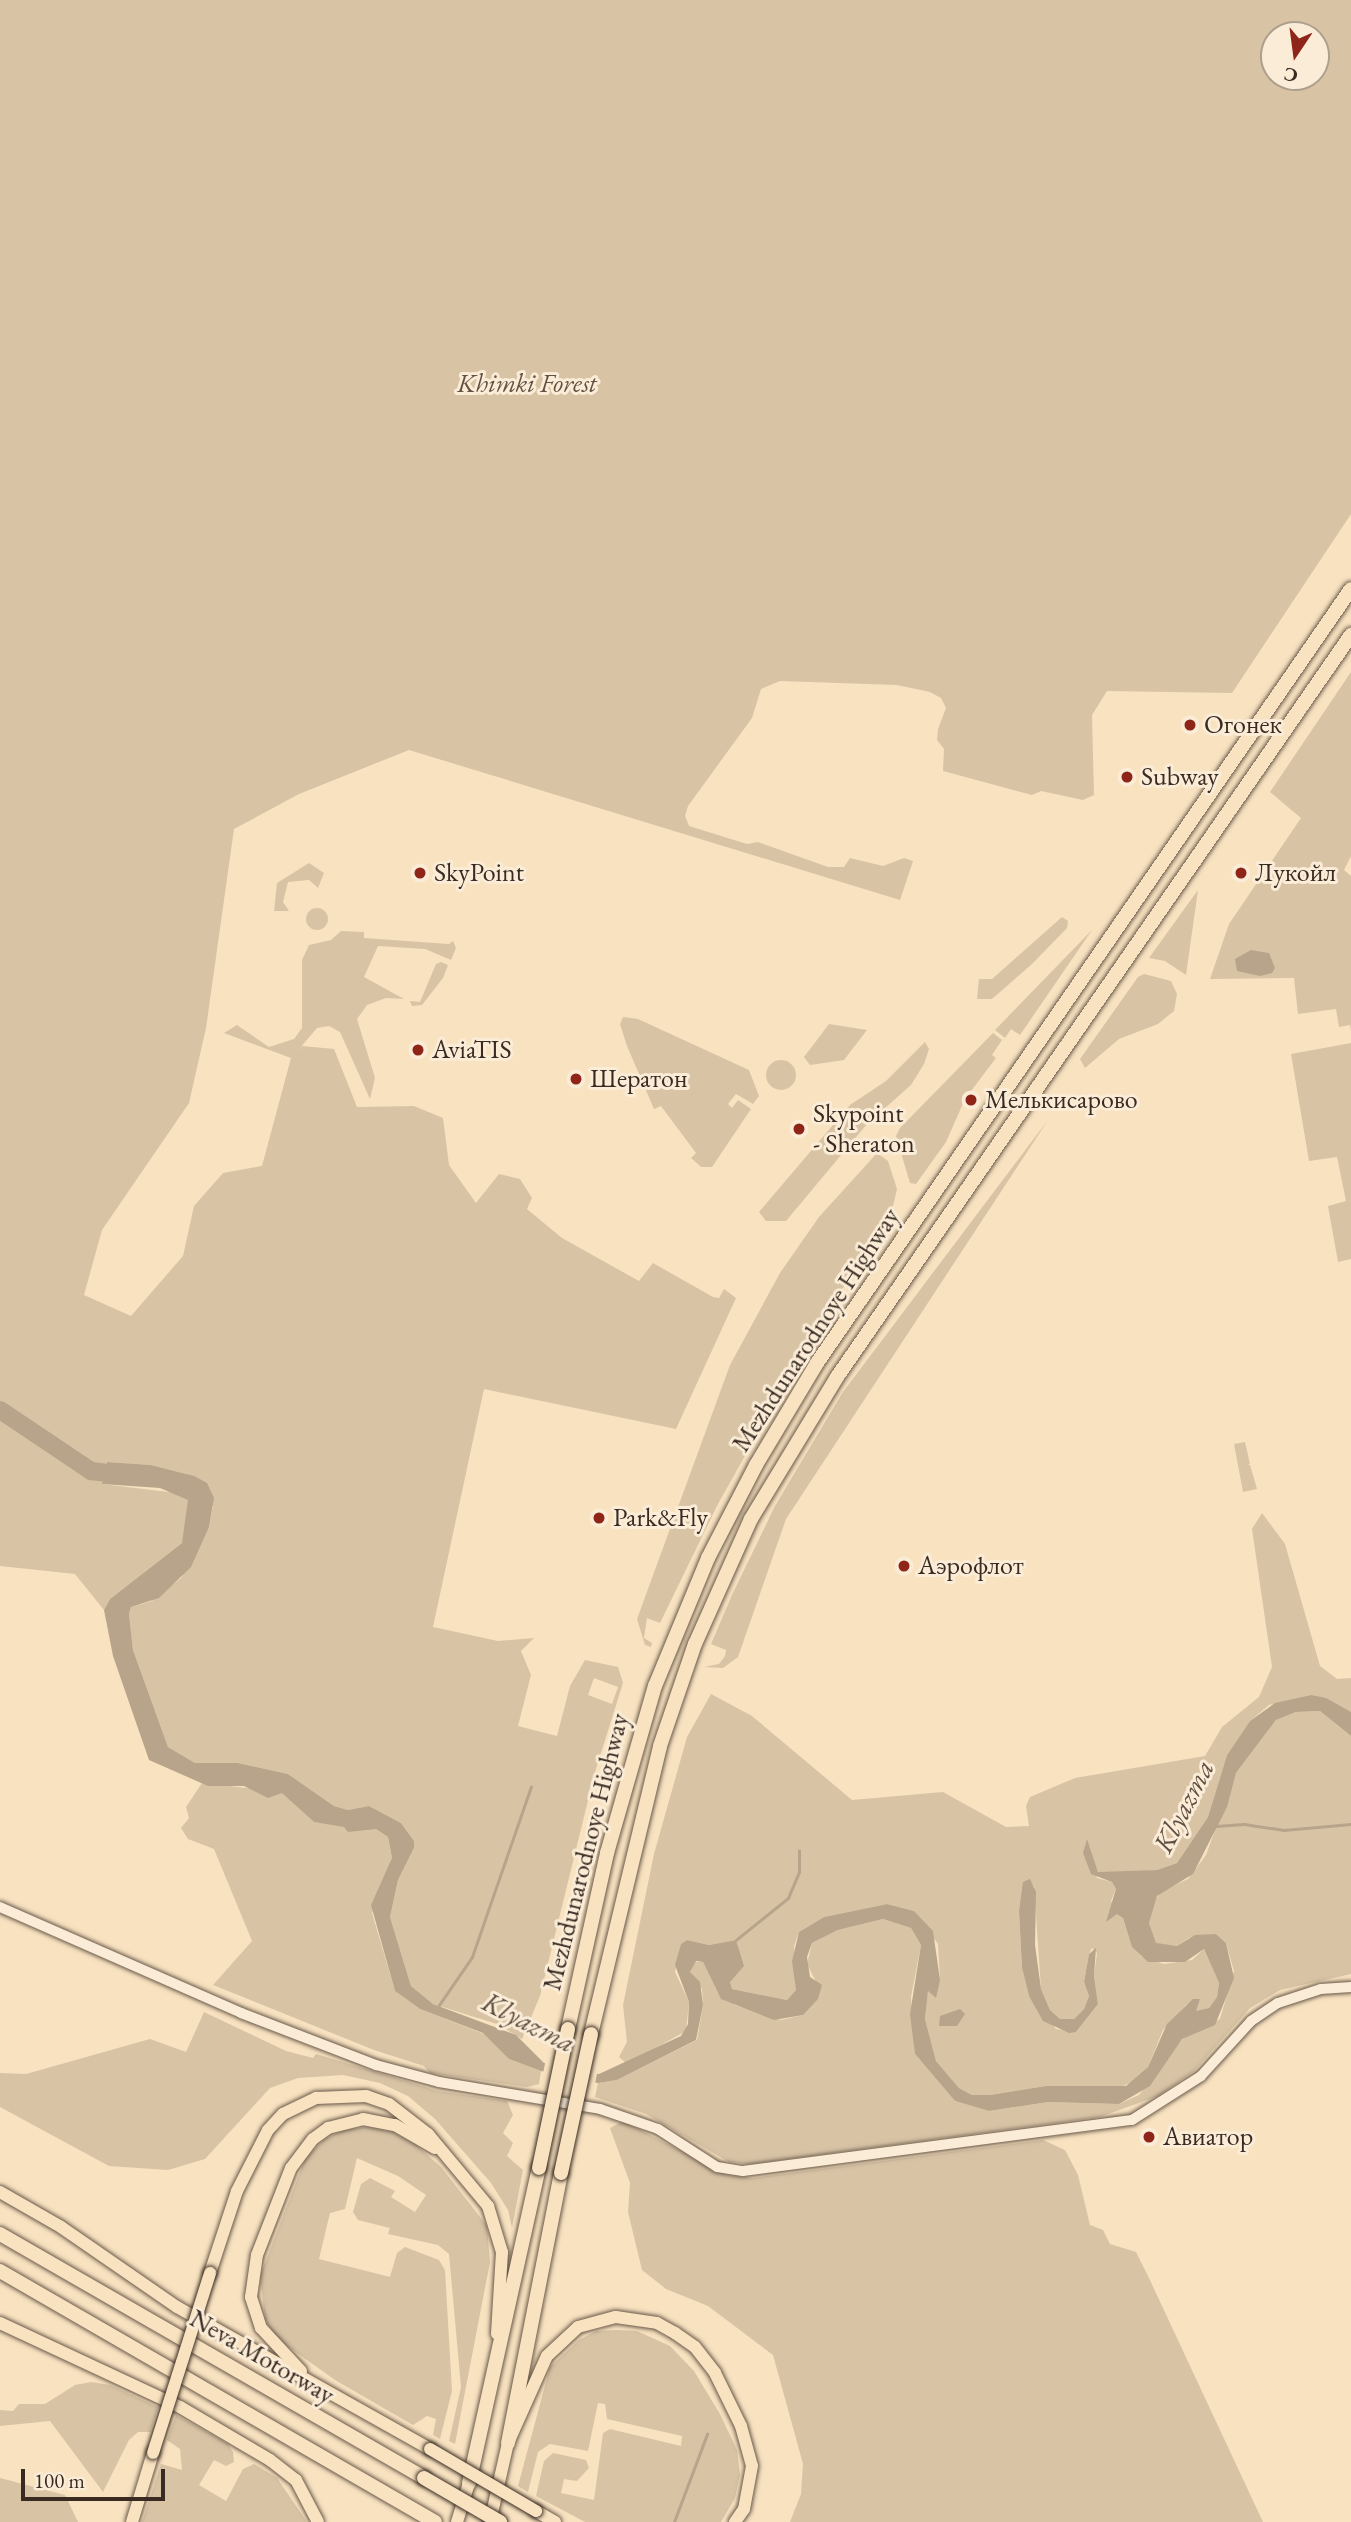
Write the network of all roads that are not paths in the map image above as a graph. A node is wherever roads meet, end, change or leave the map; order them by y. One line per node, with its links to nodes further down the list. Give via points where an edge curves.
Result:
1 (1351, 589): 10 (highway, Mezhdunarodnoye Highway, bridge, via 817,1363 733,1509 654,1686 610,1841)
2 (1351, 635): 12 (highway, Mezhdunarodnoye Highway, bridge, via 837,1377 751,1519 676,1695 632,1847)
3 (0, 1907): 4 (street, via 241,2013 376,2065 439,2082 600,2109 658,2129 717,2167 743,2171 780,2170 1132,2120 1201,2076 1251,2021 1278,2003 1321,1989)
4 (1351, 1987)
5 (450, 2158): 10 (main road, via 488,2206 500,2234 503,2271); 11 (main road, via 395,2125 363,2119 328,2128 291,2168 257,2255 251,2297 261,2328 275,2347); 14 (main road, bridge, via 389,2104 345,2094 300,2104 268,2130 251,2155 210,2273)
6 (0, 2192): 11 (main road, via 61,2227 177,2307)
7 (0, 2234): 19 (highway, Neva Motorway, bridge)
8 (0, 2271): 16 (highway)
9 (0, 2323): 15 (main road, via 180,2407 259,2453 296,2480)
10 (494, 2367): 13 (highway, Mezhdunarodnoye Highway)
11 (325, 2390): 20 (main road, bridge)
12 (508, 2443): 18 (main road, Mezhdunarodnoye Highway); 21 (main road, via 536,2375 560,2341 597,2320 616,2317 657,2323 695,2347 715,2374 741,2426 752,2466 744,2509)
13 (469, 2483): 17 (main road)
14 (132, 2522)
15 (318, 2522)
16 (435, 2522)
17 (459, 2522)
18 (490, 2522)
19 (500, 2522)
20 (555, 2522)
21 (736, 2522)

